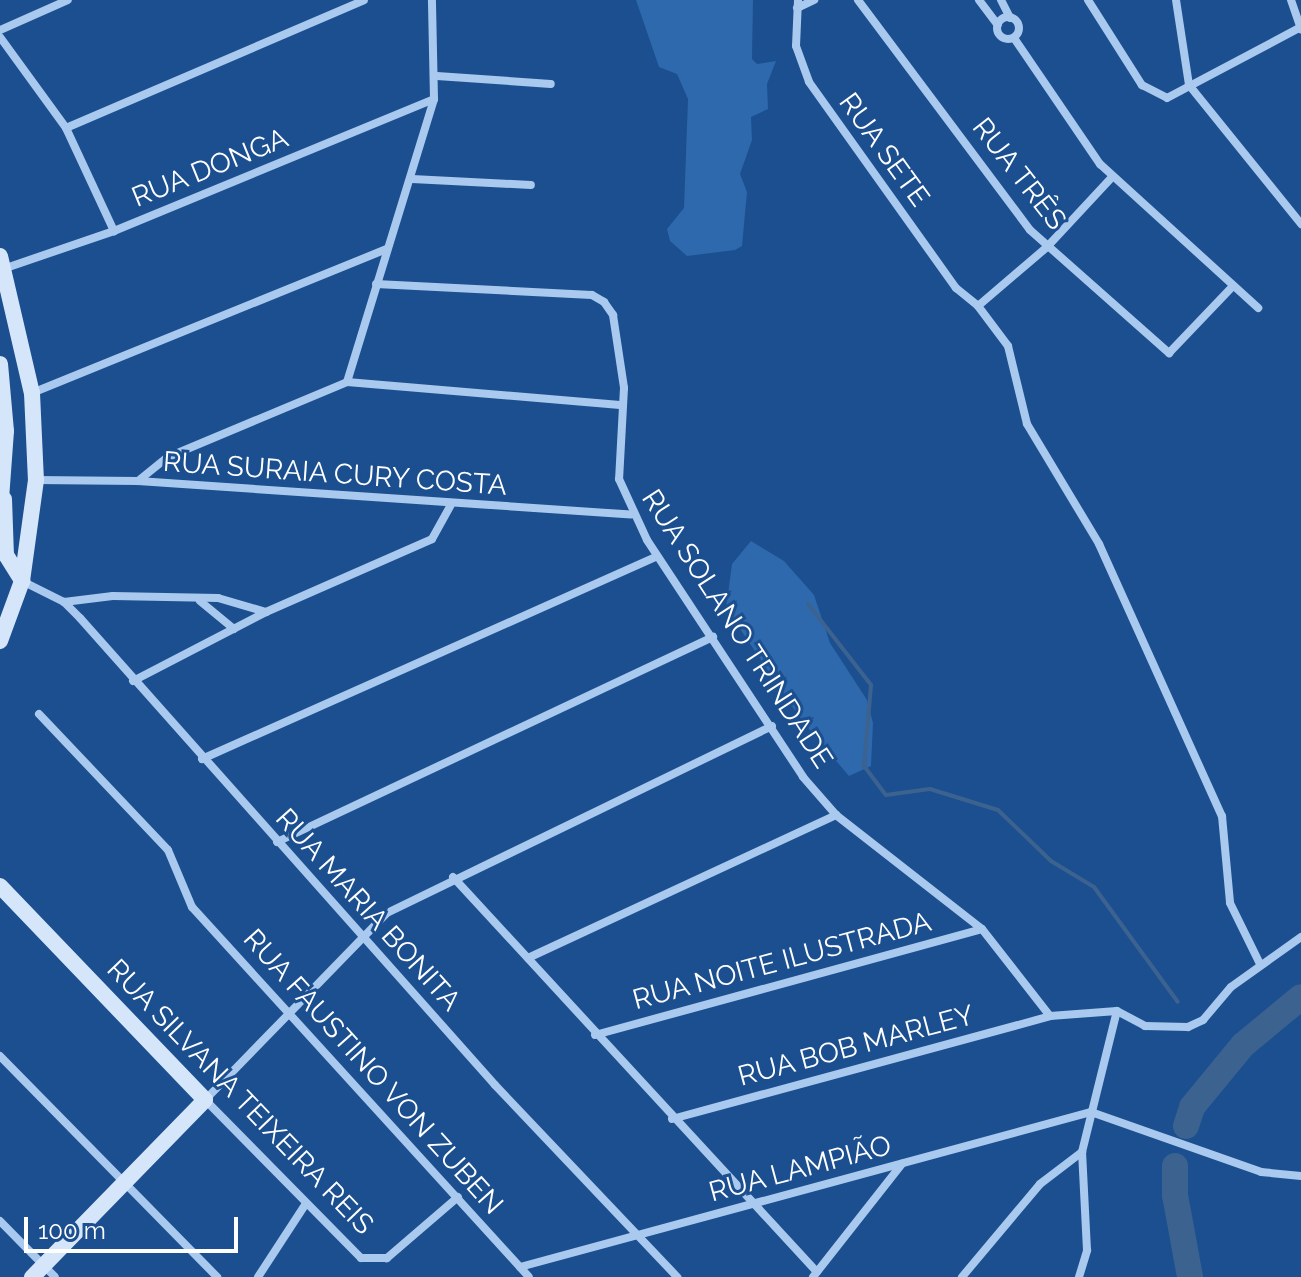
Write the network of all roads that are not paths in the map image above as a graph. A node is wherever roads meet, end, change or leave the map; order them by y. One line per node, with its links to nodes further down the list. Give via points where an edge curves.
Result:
1 (68, 0): 15 (street)
2 (364, 0): 22 (street)
3 (432, 0): 18 (street)
4 (814, 0): 11 (street)
5 (858, 0): 28 (street, RUA TRÊS)
6 (979, 0): 13 (street)
7 (1001, 0): 12 (street)
8 (1088, 0): 20 (street, via 1152,93 1167,98)
9 (1176, 0): 20 (street)
10 (1291, 0): 14 (street)
11 (798, 4): 33 (street, RUA SETE, via 796,46 809,82 956,288)
12 (1010, 18): 13 (street); 17 (street, via 1019,29)
13 (998, 25): 17 (street, via 1000,35)
14 (1301, 28): 20 (street)
15 (0, 30)
16 (0, 37): 22 (street)
17 (1014, 38): 23 (street, via 1088,151)
18 (437, 76): 19 (street); 21 (street)
19 (551, 84)
20 (1189, 85): 26 (street)
21 (434, 99): 24 (street); 27 (street, RUA DONGA)
22 (66, 128): 27 (street)
23 (1112, 177): 28 (street); 32 (street)
24 (412, 179): 25 (street); 29 (street)
25 (531, 185)
26 (1301, 224)
27 (114, 231): 30 (street, RUA DONGA)
28 (1047, 247): 32 (street, RUA TRÊS, via 1169,353); 33 (street)
29 (386, 249): 31 (street); 37 (street)
30 (2, 265): 37 (main road)
31 (376, 284): 36 (street); 38 (street, RUA SOLANO TRINDADE, via 599,298 615,325)
32 (1233, 286): 34 (street)
33 (978, 306): 64 (street, RUA SETE, via 1008,346 1027,424 1099,544 1222,816 1230,903)
34 (1258, 308)
35 (0, 364): 41 (main road, via 6,431)
36 (347, 382): 38 (street); 40 (street, via 168,457)
37 (32, 393): 39 (main road)
38 (623, 405): 43 (street, RUA SOLANO TRINDADE, via 619,479)
39 (36, 480): 40 (street, RUA SURAIA CURY COSTA); 45 (main road)
40 (138, 481): 42 (street, RUA SURAIA CURY COSTA)
41 (1, 503): 45 (main road, via 6,555)
42 (450, 506): 43 (street, RUA SURAIA CURY COSTA); 48 (street, via 432,539)
43 (631, 515): 44 (street, RUA SOLANO TRINDADE)
44 (657, 556): 50 (street, RUA SOLANO TRINDADE); 55 (street)
45 (22, 581): 47 (street, RUA MARIA BONITA); 51 (main road)
46 (200, 600): 47 (street, via 113,596); 48 (street, via 237,600); 49 (street)
47 (64, 602): 52 (street, RUA MARIA BONITA)
48 (266, 612): 49 (street)
49 (234, 629): 52 (street)
50 (713, 637): 54 (street, RUA SOLANO TRINDADE); 57 (street)
51 (0, 641)
52 (133, 681): 55 (street, RUA MARIA BONITA)
53 (39, 714): 65 (street, RUA FAUSTINO VON ZUBEN, via 168,850 185,897)
54 (772, 726): 56 (street, RUA SOLANO TRINDADE, via 803,777); 58 (street)
55 (202, 759): 57 (street, RUA MARIA BONITA)
56 (836, 815): 60 (street, RUA SOLANO TRINDADE); 63 (street)
57 (277, 842): 61 (street, RUA MARIA BONITA)
58 (453, 877): 61 (street, via 387,913); 63 (street)
59 (0, 886): 70 (main road, RUA SILVANA TEIXEIRA REIS)
60 (982, 929): 67 (street, RUA SOLANO TRINDADE); 68 (street, RUA NOITE ILUSTRADA)
61 (361, 935): 65 (street); 81 (street, RUA MARIA BONITA)
62 (1301, 937): 64 (street)
63 (528, 958): 68 (street)
64 (1260, 964): 66 (street, via 1203,1020 1188,1027 1145,1026)
65 (290, 1011): 70 (street); 77 (street, RUA FAUSTINO VON ZUBEN)
66 (1117, 1011): 67 (street, RUA BOB MARLEY); 71 (street)
67 (1050, 1016): 72 (street, RUA BOB MARLEY)
68 (595, 1035): 72 (street)
69 (0, 1056): 76 (street)
70 (205, 1100): 76 (main road); 79 (street, RUA SILVANA TEIXEIRA REIS)
71 (1091, 1112): 73 (street); 74 (street, RUA LAMPIÃO); 75 (street, via 1280,1177)
72 (672, 1119): 78 (street)
73 (1082, 1152): 90 (street, via 1040,1184); 91 (street, via 1087,1250)
74 (903, 1164): 78 (street, RUA LAMPIÃO); 84 (street)
75 (1301, 1176)
76 (123, 1184): 83 (main road); 85 (street)
77 (458, 1197): 79 (street, RUA SILVANA TEIXEIRA REIS, via 387,1258 374,1260 361,1258); 82 (street, RUA FAUSTINO VON ZUBEN)
78 (753, 1204): 81 (street, RUA LAMPIÃO); 84 (street)
79 (305, 1205): 86 (street)
80 (0, 1221): 83 (street)
81 (639, 1238): 82 (street, RUA LAMPIÃO); 89 (street, RUA MARIA BONITA)
82 (520, 1267): 87 (street); 88 (street, RUA FAUSTINO VON ZUBEN)
83 (44, 1273)
84 (815, 1274)
85 (217, 1277)
86 (258, 1277)
87 (515, 1277)
88 (529, 1277)
89 (677, 1277)
90 (962, 1277)
91 (1079, 1277)

